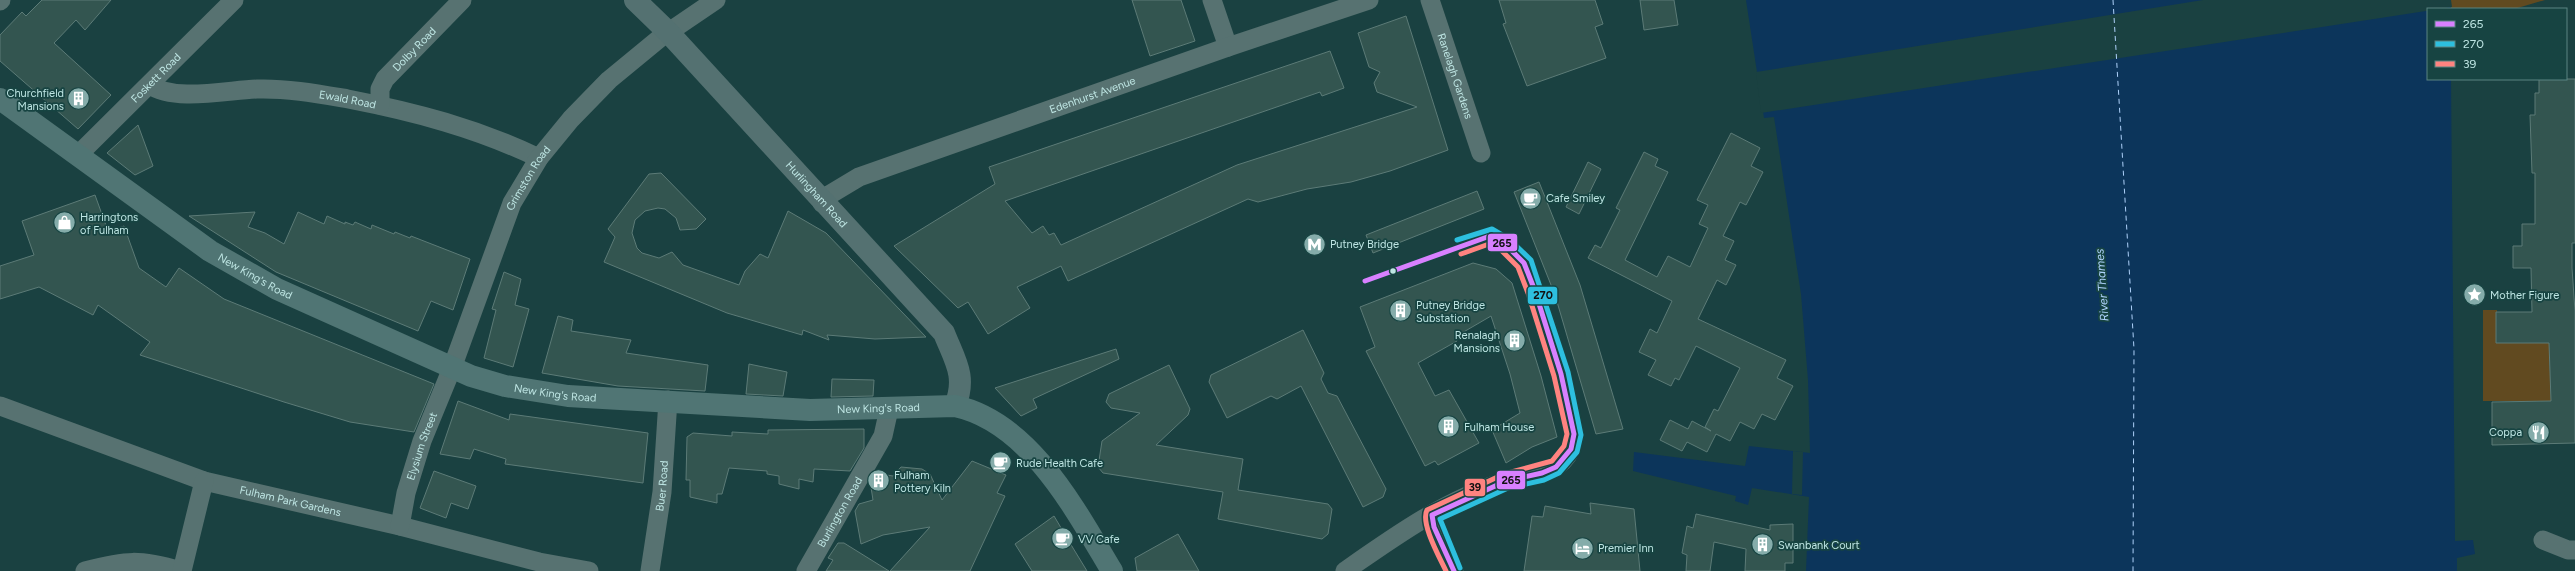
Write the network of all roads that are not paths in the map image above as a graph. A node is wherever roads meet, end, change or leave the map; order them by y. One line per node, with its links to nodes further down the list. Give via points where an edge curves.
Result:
1 (234, 0): 10 (street, Foskett Road)
2 (462, 0): 12 (street, Dolby Road, via 385,78 380,89)
3 (635, 0): 8 (street, Hurlingham Road)
4 (716, 0): 8 (street, Grimston Road)
5 (1212, 0): 9 (street)
6 (1369, 0): 9 (street, Edenhurst Avenue)
7 (1430, 0): 13 (street, Ranelagh Gardens)
8 (669, 33): 15 (street, Grimston Road, via 609,80 571,119); 16 (street, Hurlingham Road)
9 (1228, 47): 16 (street, Edenhurst Avenue, via 859,177 829,195)
10 (150, 85): 12 (street, Ewald Road, via 158,91 178,94 259,89 320,94); 14 (street, Foskett Road)
11 (0, 99): 14 (main road, New King's Road)
12 (380, 105): 15 (street, Ewald Road, via 464,126)
13 (1481, 153)
14 (77, 156): 18 (main road, New King's Road, via 210,251 270,285)
15 (539, 158): 18 (street, Grimston Road, via 512,203)
16 (822, 203): 21 (street, Hurlingham Road, via 873,253 944,333 962,378 961,392)
17 (1524, 263): 24 (street, via 1561,374 1574,434 1571,448 1556,468 1506,481)
18 (452, 368): 19 (main road, New King's Road, via 505,386 561,395); 25 (street, Elysium Street, via 422,441 406,493)
19 (668, 400): 22 (main road, New King's Road, via 810,410); 31 (street, Buer Road, via 662,492)
20 (0, 406): 23 (street, Fulham Park Gardens)
21 (955, 406): 22 (main road, New King's Road); 33 (main road, New King's Road, via 987,416 1031,453 1059,486)
22 (889, 409): 32 (street, Burlington Road, via 883,436)
23 (204, 481): 25 (street, Fulham Park Gardens); 29 (street)
24 (1432, 515): 34 (street); 35 (street, via 1434,527)
25 (400, 526): 30 (street, Fulham Park Gardens, via 539,562)
26 (2543, 540): 27 (street, via 2568,550)
27 (2575, 550)
28 (85, 571): 29 (street, via 117,562 139,561)
29 (181, 571)
30 (589, 571)
31 (650, 571)
32 (806, 571)
33 (1112, 571)
34 (1345, 571)
35 (1454, 571)

